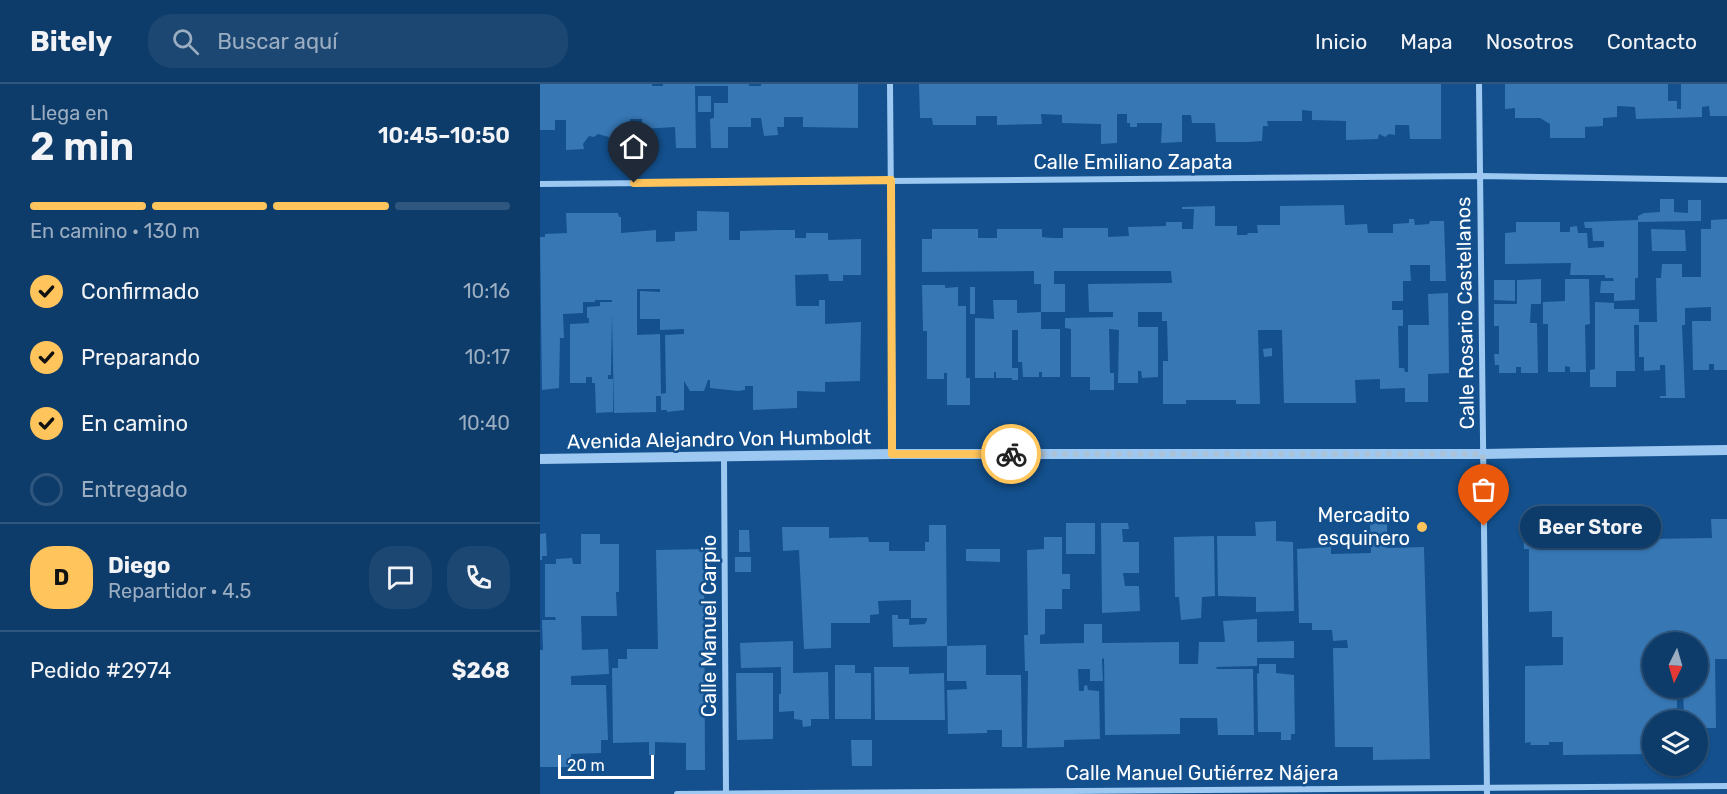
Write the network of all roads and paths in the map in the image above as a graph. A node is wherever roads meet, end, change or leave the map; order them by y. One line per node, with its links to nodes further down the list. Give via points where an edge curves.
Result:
1 (890, 84): 4 (street)
2 (1479, 84): 3 (street, Calle Rosario Castellanos)
3 (1480, 176): 4 (street, Calle Emiliano Zapata); 5 (street, Calle Emiliano Zapata); 9 (street, Calle Rosario Castellanos)
4 (891, 180): 6 (street, Calle Emiliano Zapata); 8 (street)
5 (1727, 180)
6 (540, 184)
7 (1727, 450): 9 (street, Avenida Alejandro Von Humboldt)
8 (892, 454): 9 (street, Avenida Alejandro Von Humboldt); 10 (street, Avenida Alejandro Von Humboldt)
9 (1483, 454): 13 (street, Calle Rosario Castellanos)
10 (724, 458): 11 (street, Avenida Alejandro Von Humboldt); 14 (street, Calle Manuel Carpio)
11 (540, 459)
12 (1727, 786): 13 (street, Calle Manuel Gutiérrez Nájera)
13 (1487, 791): 14 (street, Calle Manuel Gutiérrez Nájera)
14 (726, 793): 15 (street, Calle Manuel Gutiérrez Nájera)
15 (677, 794)

